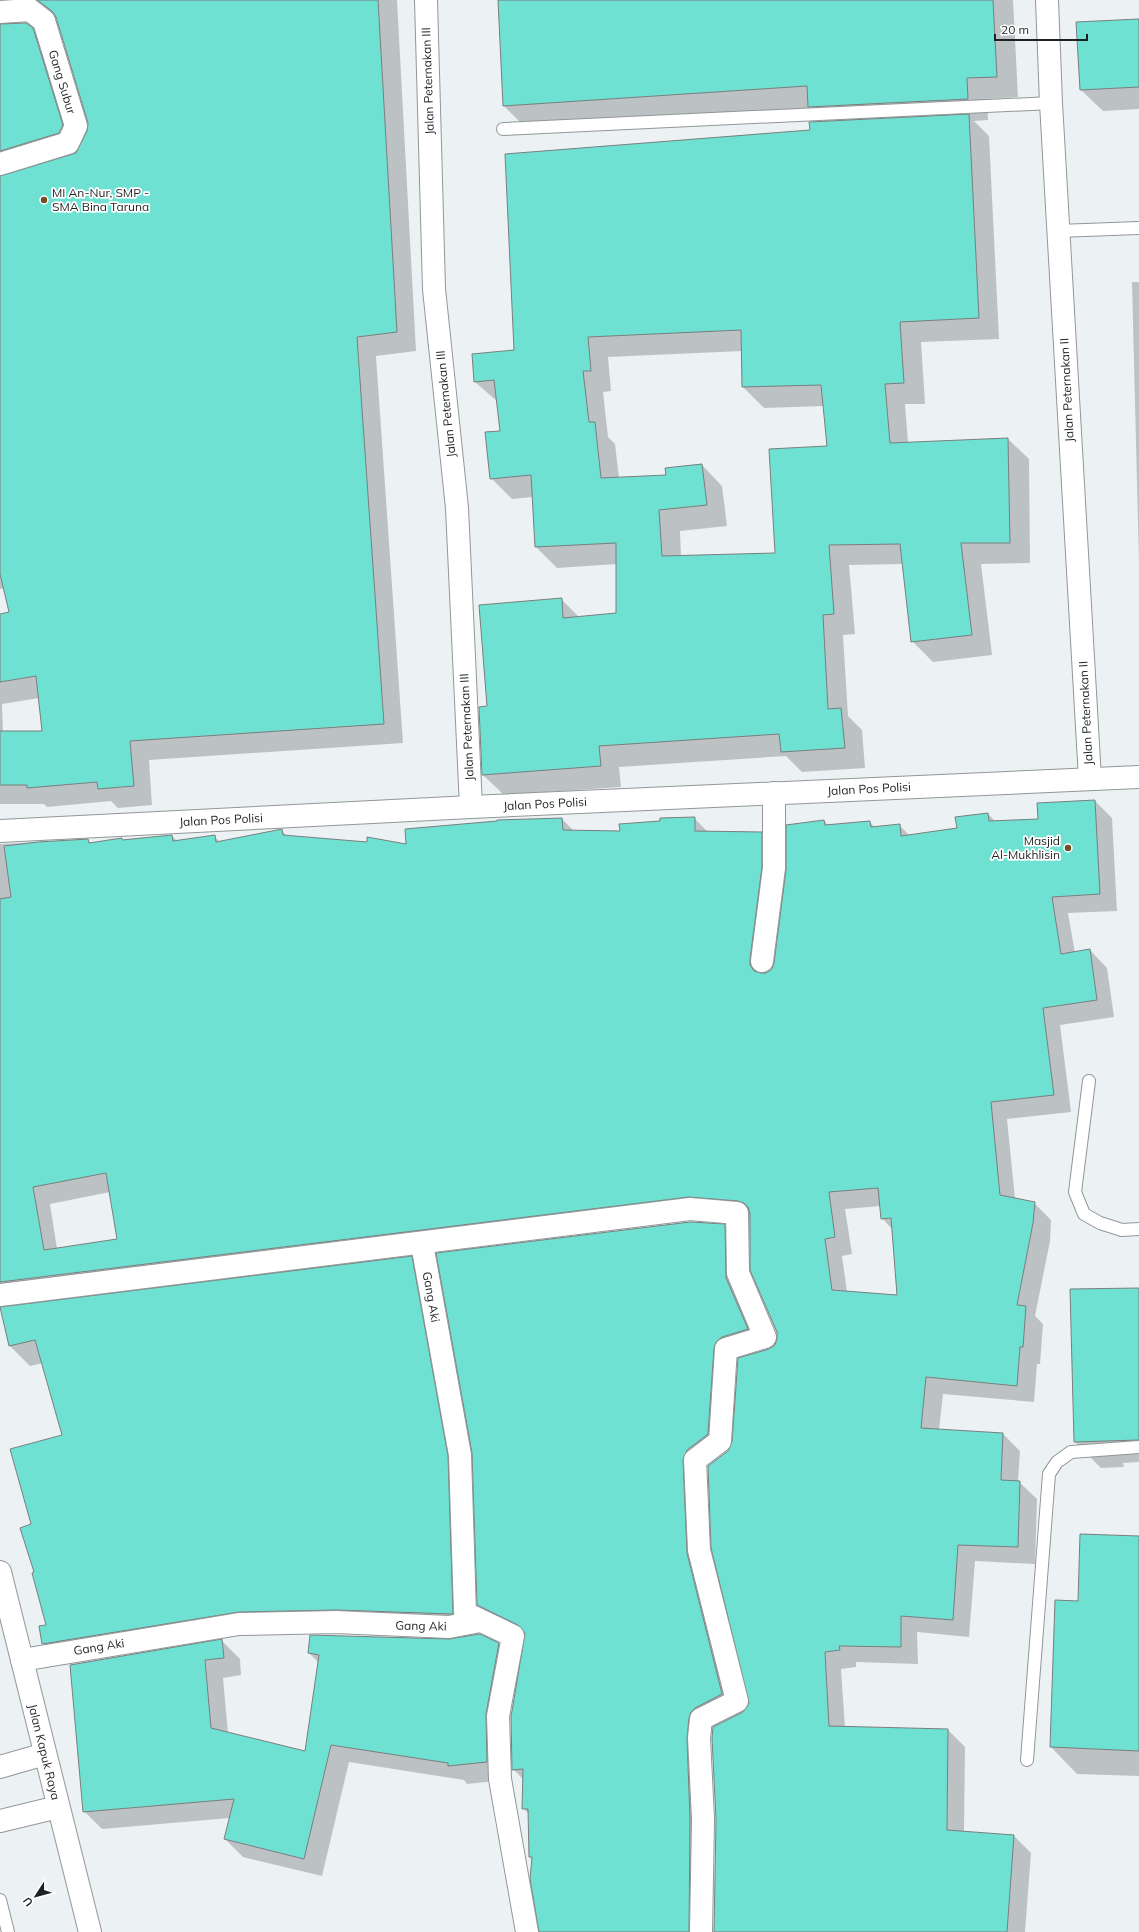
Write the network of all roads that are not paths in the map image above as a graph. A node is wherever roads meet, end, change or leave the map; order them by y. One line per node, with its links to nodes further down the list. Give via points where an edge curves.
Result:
1 (426, 0): 12 (street, Jalan Peternakan III, via 434,289 457,508)
2 (1047, 0): 4 (street, Jalan Peternakan II)
3 (0, 12): 6 (street, Gang Subur, via 30,10 44,21 76,126 68,143)
4 (1051, 103): 5 (lane); 8 (street, Jalan Peternakan II)
5 (503, 129)
6 (0, 164)
7 (1139, 228): 8 (lane)
8 (1058, 231): 10 (street, Jalan Peternakan II)
9 (1139, 777): 10 (street, Jalan Pos Polisi)
10 (1090, 779): 11 (street, Jalan Pos Polisi)
11 (774, 794): 12 (street, Jalan Pos Polisi); 14 (street, via 774,868)
12 (471, 807): 13 (street, Jalan Pos Polisi)
13 (0, 831)
14 (762, 961)
15 (1090, 1081): 16 (lane, via 1075,1192 1084,1214 1100,1223 1122,1230)
16 (1139, 1229)
17 (422, 1244): 18 (street); 21 (street, Gang Aki, via 460,1455 465,1613); 32 (street, via 690,1209 737,1213 738,1273 765,1337 726,1349 720,1441 695,1460 699,1550 737,1701 701,1719)
18 (0, 1295)
19 (1139, 1447): 24 (lane, via 1071,1452 1057,1462 1049,1474)
20 (0, 1572): 22 (street, Jalan Kapuk Raya)
21 (480, 1621): 22 (street, Gang Aki, via 449,1627 336,1622 239,1624); 31 (street, via 513,1636 498,1716 500,1780)
22 (22, 1660): 23 (street, Jalan Kapuk Raya)
23 (45, 1754): 25 (street); 26 (street, Jalan Kapuk Raya)
24 (1027, 1760)
25 (0, 1767)
26 (58, 1806): 27 (street); 30 (street, Jalan Kapuk Raya)
27 (0, 1821)
28 (0, 1900): 29 (lane)
29 (8, 1932)
30 (90, 1932)
31 (527, 1932)
32 (701, 1932)

